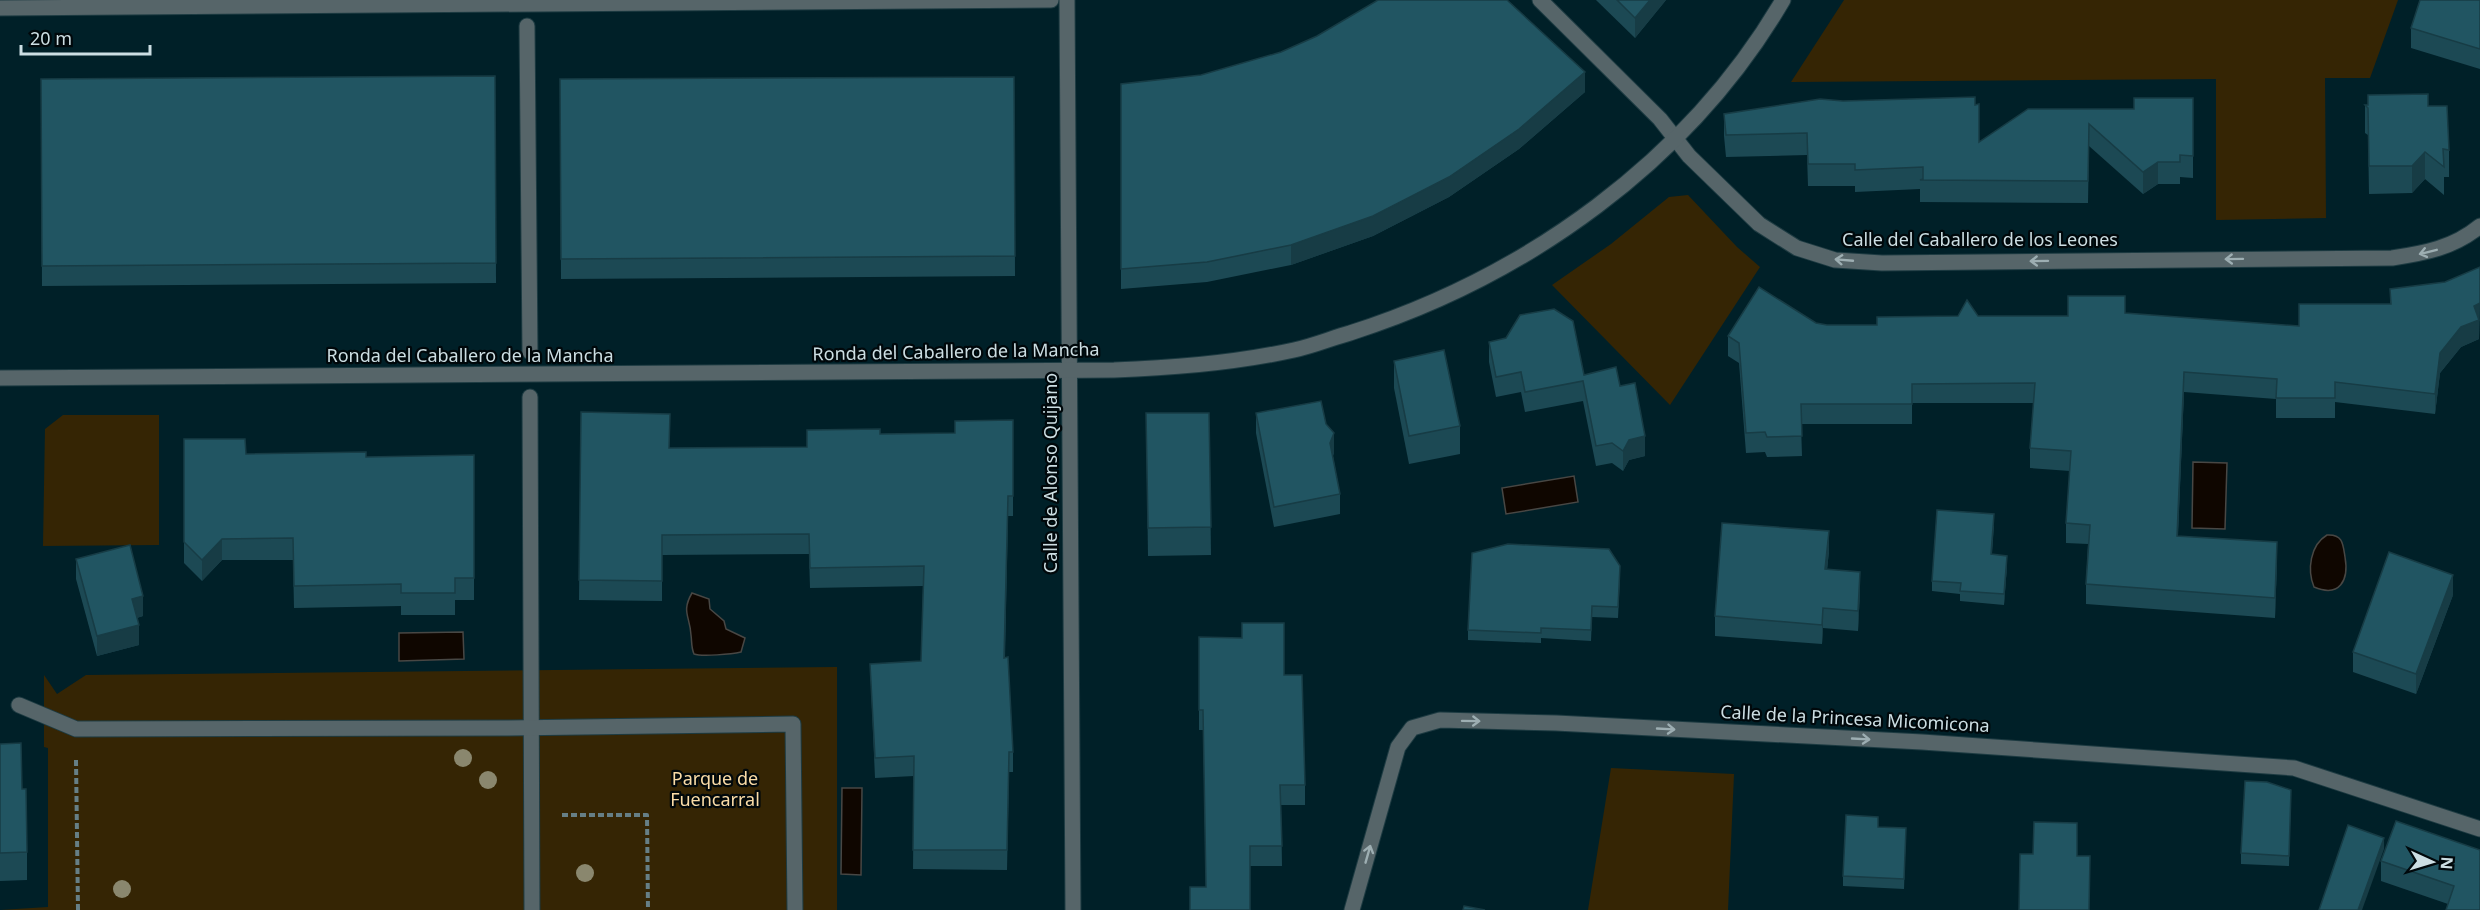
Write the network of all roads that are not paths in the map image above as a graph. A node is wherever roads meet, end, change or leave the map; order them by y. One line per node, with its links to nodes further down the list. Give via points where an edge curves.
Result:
1 (1051, 0): 5 (street)
2 (1067, 0): 10 (street, Calle de Alonso Quijano)
3 (1540, 0): 7 (street, Calle del Caballero de los Leones)
4 (1783, 0): 7 (street, Ronda del Caballero de la Mancha, via 1739,65)
5 (0, 8)
6 (527, 27): 9 (street)
7 (1676, 139): 8 (street, Calle del Caballero de los Leones, one-way to 7, via 2451,245 2392,258 1882,263 1835,260 1797,248 1759,224 1696,165); 10 (street, Ronda del Caballero de la Mancha, via 1562,232 1496,273 1397,318 1296,350 1231,362)
8 (2480, 226)
9 (530, 352)
10 (1070, 371): 11 (street, Ronda del Caballero de la Mancha); 18 (street, Calle de Alonso Quijano)
11 (0, 378)
12 (530, 398): 14 (street)
13 (19, 705): 14 (street, via 76,729)
14 (532, 728): 16 (street); 17 (street, via 793,724)
15 (2480, 829): 19 (street, Calle de la Princesa Micomicona, one-way to 15, via 1398,747 1412,728 1440,720 1911,741 2294,768)
16 (532, 910)
17 (795, 910)
18 (1073, 910)
19 (1352, 910)

